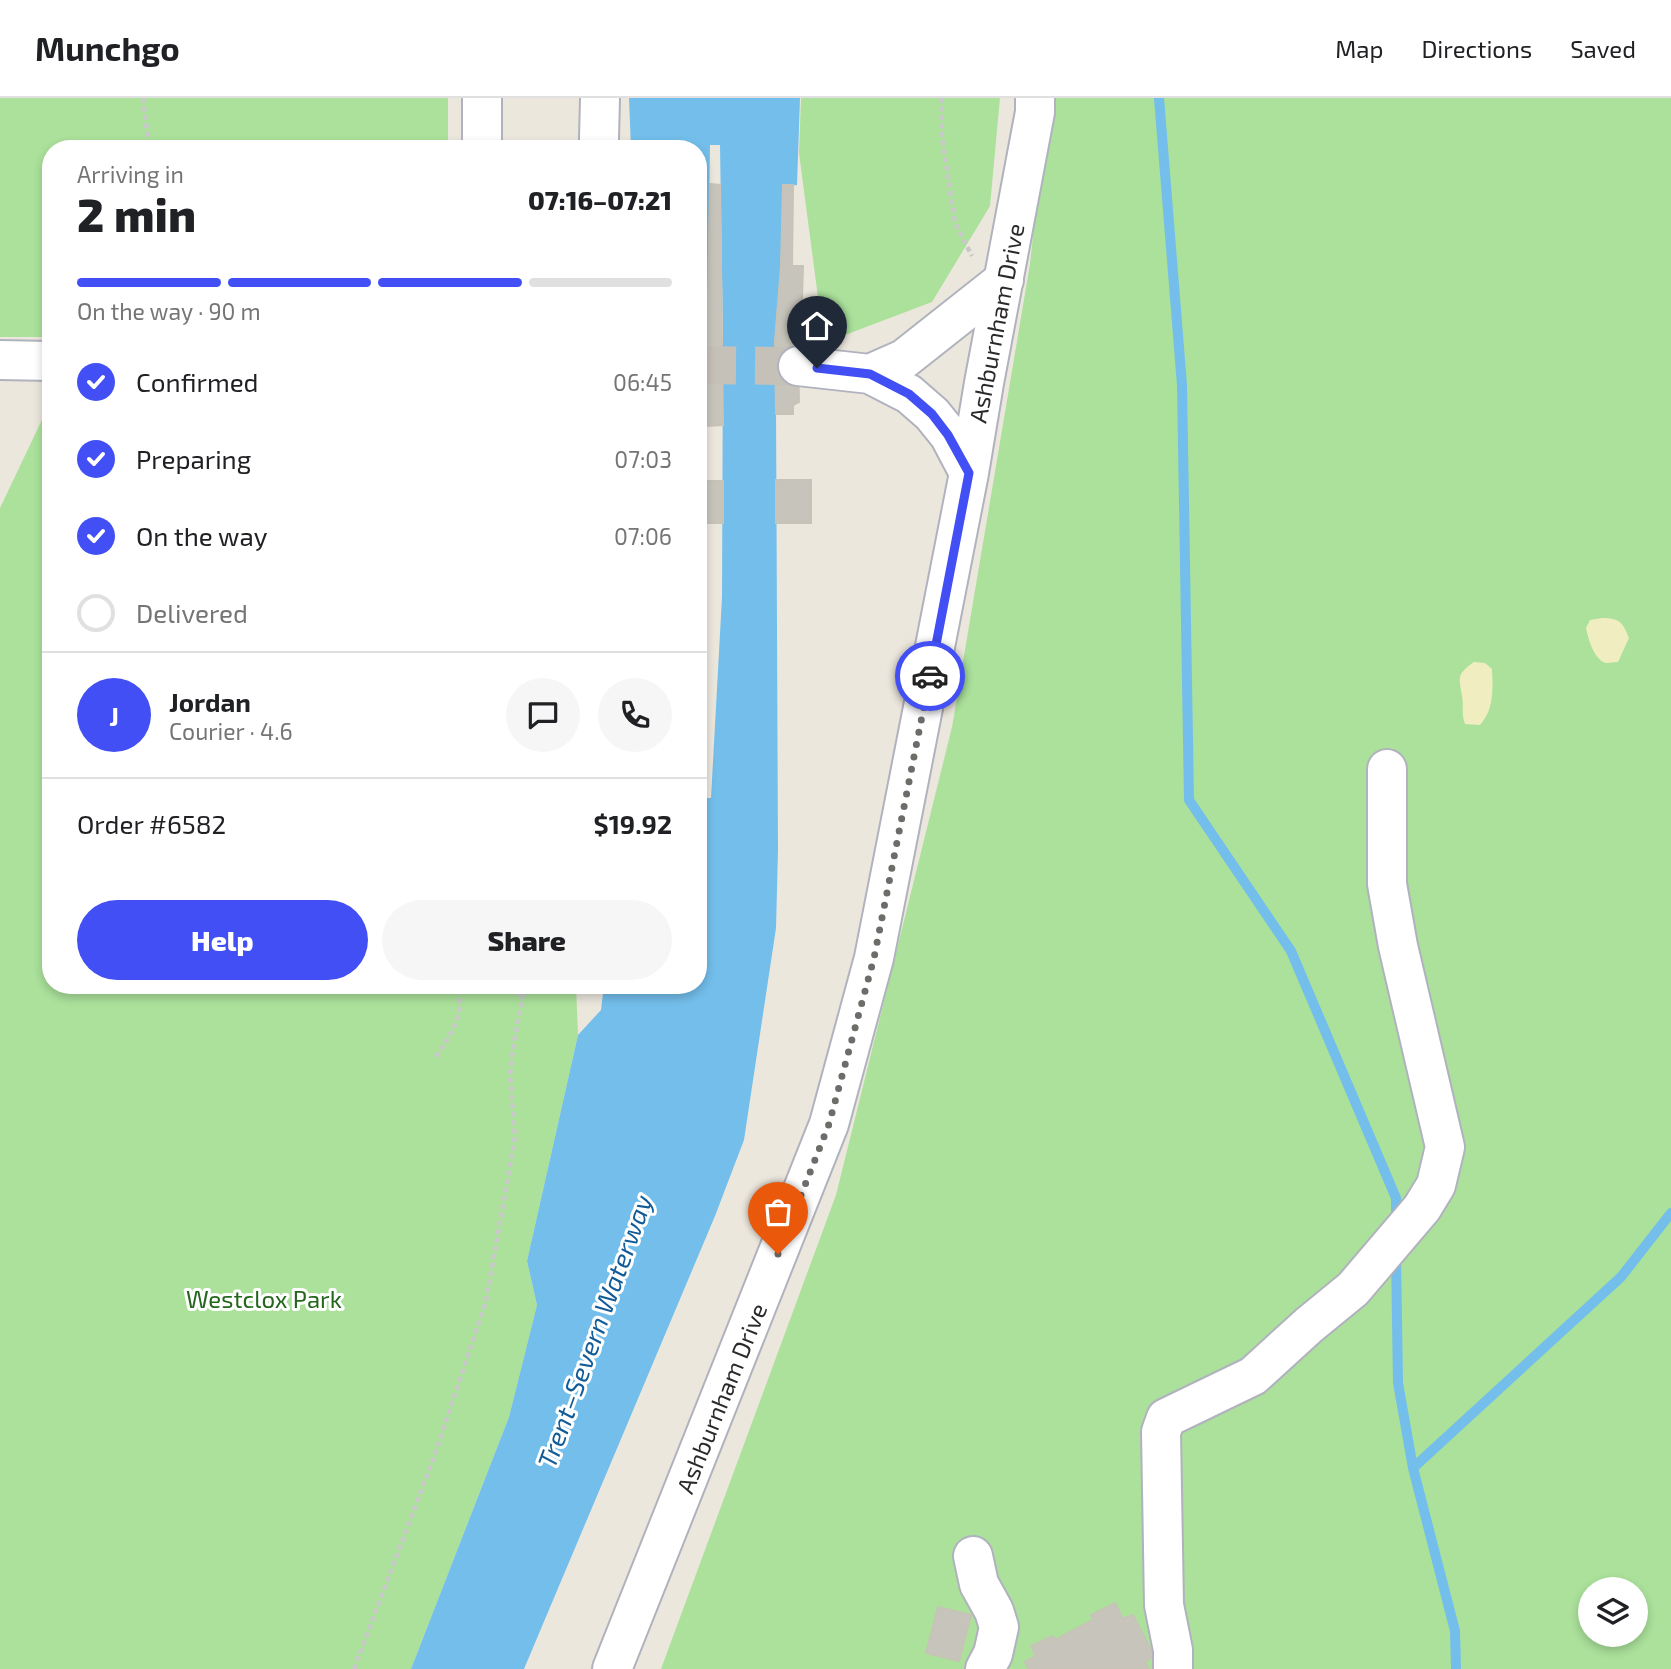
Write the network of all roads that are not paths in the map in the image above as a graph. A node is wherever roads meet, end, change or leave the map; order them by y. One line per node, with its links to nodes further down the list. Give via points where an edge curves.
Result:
1 (482, 98): 5 (street)
2 (600, 98): 4 (street)
3 (1035, 98): 6 (street, Ashburnham Drive)
4 (599, 139)
5 (482, 140)
6 (997, 285): 10 (street, via 904,359); 11 (street, Ashburnham Drive)
7 (0, 360): 8 (street)
8 (42, 361)
9 (798, 366): 10 (street)
10 (870, 374): 11 (street, via 909,394 932,414)
11 (969, 473): 14 (street, Ashburnham Drive, via 874,958 829,1124)
12 (1387, 769): 16 (street, via 1387,884 1444,1147 1436,1185 1353,1289 1252,1376 1166,1418 1161,1432 1164,1605)
13 (973, 1556): 15 (street, via 979,1584 999,1627)
14 (612, 1669)
15 (985, 1669)
16 (1173, 1669)

